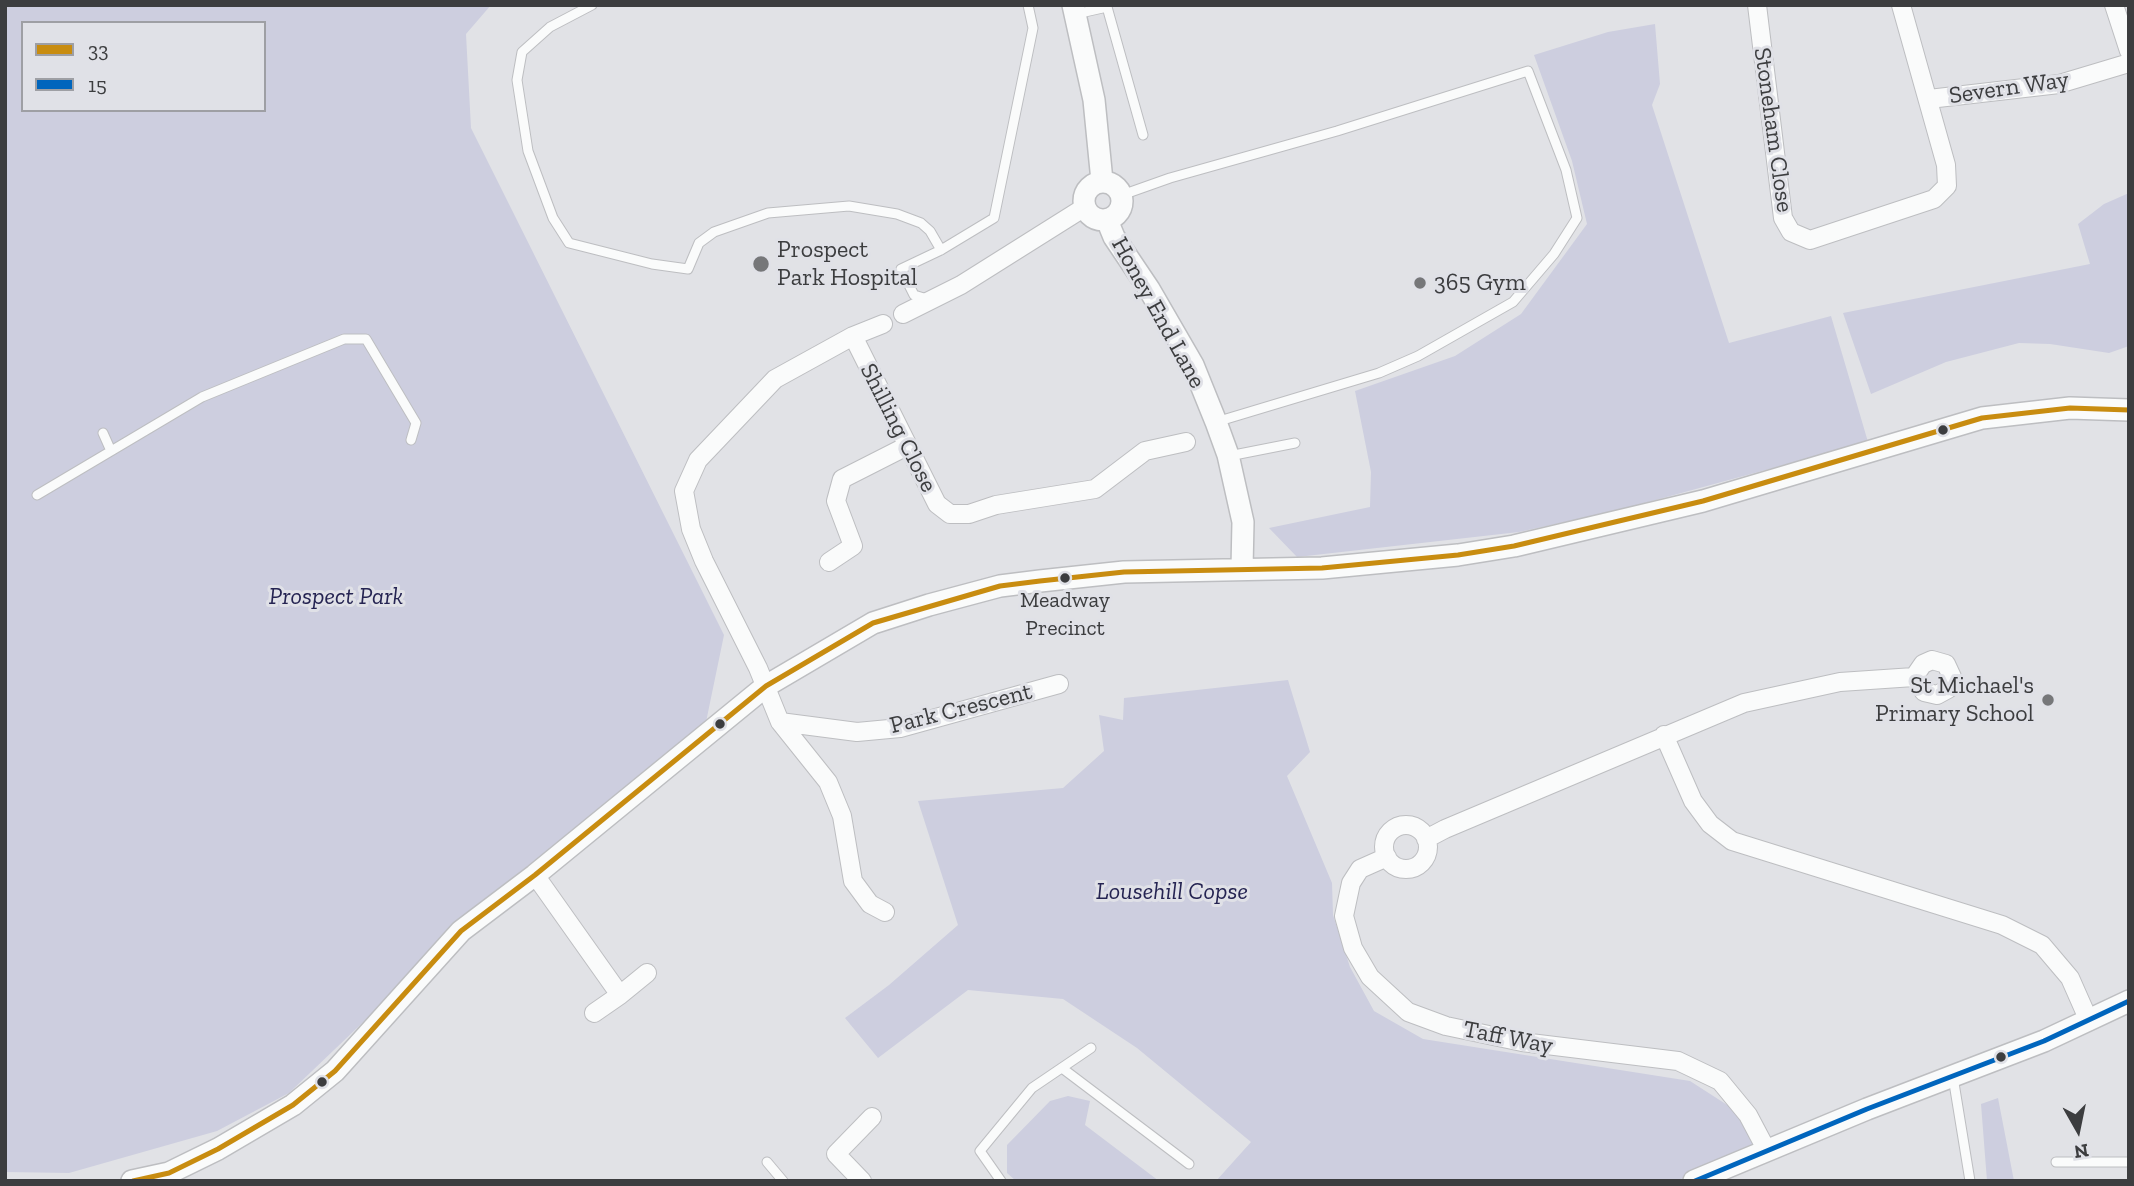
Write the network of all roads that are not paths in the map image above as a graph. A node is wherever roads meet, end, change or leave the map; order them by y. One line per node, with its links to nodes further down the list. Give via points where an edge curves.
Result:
1 (592, 5): 16 (lane, via 550,27 522,52 517,80 528,151 553,218 569,243 688,269 699,243 714,232 768,213 849,206 909,218 930,230)
2 (1028, 5): 16 (lane, via 1033,28 994,218)
3 (1757, 5): 10 (street, Stoneham Close, via 1783,218 1791,232 1810,240 1934,200 1947,186 1946,165)
4 (1901, 5): 10 (street, Stoneham Close)
5 (2114, 5): 8 (street)
6 (1111, 6): 7 (lane); 11 (lane)
7 (1074, 10): 12 (street, via 1094,100)
8 (2129, 51)
9 (2129, 63): 10 (street, Severn Way, via 2059,84)
10 (1929, 99)
11 (1143, 135)
12 (1102, 181): 13 (street, via 1114,185); 14 (street, via 1087,190)
13 (1122, 195): 15 (street, Honey End Lane, via 1121,208); 22 (lane, via 1528,71 1566,170 1577,218 1554,254 1513,302 1379,373)
14 (1085, 208): 15 (street, Honey End Lane, via 1096,219); 17 (street, via 961,285)
15 (1107, 219): 22 (street, Honey End Lane, via 1192,365)
16 (941, 250): 17 (lane, via 901,269 914,295)
17 (929, 299): 18 (street)
18 (903, 314)
19 (883, 324): 20 (street)
20 (853, 336): 27 (street, Shilling Close); 35 (street, via 775,379 698,460 684,491 691,529 704,561)
21 (2129, 410): 32 (street, via 2070,408 1982,418 1703,501 1514,547 1322,568)
22 (1216, 422): 29 (street, Honey End Lane)
23 (103, 433): 28 (lane)
24 (411, 440): 28 (lane, via 416,423 366,339 344,339 202,397)
25 (1186, 442): 27 (street, Shilling Close, via 1145,451 1095,489 996,505 969,514 950,514 937,504)
26 (1295, 443): 29 (lane)
27 (907, 446): 31 (street, via 842,479 836,501 853,546)
28 (111, 451): 30 (lane)
29 (1229, 456): 32 (street, Honey End Lane, via 1243,522)
30 (37, 495)
31 (829, 562)
32 (1242, 568): 35 (street, via 1124,572 1000,586 873,623)
33 (1914, 677): 37 (street, via 1840,682 1744,703)
34 (1059, 684): 36 (street, Park Crescent, via 900,728 857,732)
35 (766, 686): 36 (street); 40 (street)
36 (780, 722): 41 (street, via 828,782 842,816 853,881 870,904)
37 (1664, 735): 38 (street); 46 (street, via 1693,802 1710,824 1732,841 2002,925 2042,945 2070,978)
38 (1426, 839): 39 (street, via 1426,853 1412,868 1397,867); 39 (street, via 1411,826 1397,827 1384,843)
39 (1387, 858): 51 (street, Taff Way, via 1360,869 1351,883 1345,916 1353,948 1370,977 1408,1012 1446,1026 1522,1042 1678,1061 1720,1081 1748,1115)
40 (535, 874): 43 (street); 56 (street, via 461,931 335,1070 293,1105)
41 (885, 912)
42 (647, 973): 43 (street)
43 (620, 995): 45 (street)
44 (2129, 1001): 46 (street)
45 (594, 1013)
46 (2089, 1021): 49 (street)
47 (1091, 1048): 48 (lane)
48 (1062, 1068): 55 (lane); 60 (lane, via 1032,1088 979,1151)
49 (1953, 1076): 51 (street); 62 (lane)
50 (872, 1117): 59 (street, via 836,1154)
51 (1766, 1149): 61 (street)
52 (768, 1162): 58 (lane)
53 (2056, 1162): 54 (lane)
54 (2129, 1162)
55 (1189, 1164)
56 (170, 1177): 57 (street)
57 (132, 1181)
58 (783, 1181)
59 (862, 1181)
60 (1001, 1181)
61 (1695, 1181)
62 (1970, 1181)

